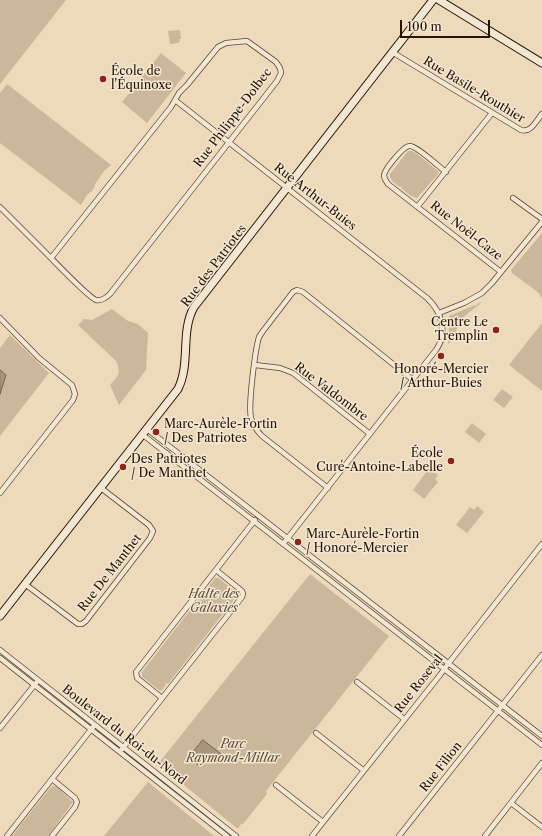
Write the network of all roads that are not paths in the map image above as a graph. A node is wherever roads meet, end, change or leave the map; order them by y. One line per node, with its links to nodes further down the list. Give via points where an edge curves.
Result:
1 (433, 0): 3 (street, Rue des Patriotes)
2 (438, 0): 4 (street)
3 (392, 52): 6 (street, Rue Basile-Routhier); 10 (street, Rue des Patriotes)
4 (542, 63)
5 (175, 100): 8 (street, Rue Arthur-Buies); 8 (street, Rue Philippe-Dolbec, via 215,50 224,43 247,42 274,61 280,68 280,77); 16 (street, Rue Philippe-Dolbec)
6 (492, 113): 7 (street, Rue Basile-Routhier, via 525,131 529,130); 9 (street, Rue Noël-Caze)
7 (542, 114)
8 (229, 142): 10 (street, Rue Arthur-Buies); 16 (street, Rue Philippe-Dolbec, via 106,298 92,298)
9 (446, 172): 12 (street, Rue Noël-Caze); 12 (street, Rue Noël-Caze, via 414,146 407,146 402,150 386,171 384,178 388,184)
10 (288, 188): 18 (street, Rue Arthur-Buies, via 427,298); 22 (street, Rue des Patriotes, via 194,307 188,324 181,384)
11 (512, 198): 14 (street)
12 (418, 206): 17 (street, Rue Noël-Caze)
13 (0, 207): 16 (street, Rue Philippe-Dolbec)
14 (542, 219)
15 (542, 222): 17 (street)
16 (51, 258)
17 (501, 272): 18 (street, via 479,295)
18 (439, 313): 21 (street, via 442,330 440,343)
19 (0, 318): 26 (street, via 39,358 72,384 75,394 73,400)
20 (255, 365): 21 (street, via 261,333 297,290 303,292); 23 (street, Rue Valdombre, via 280,368 293,373); 25 (street, via 250,413 256,428)
21 (414, 380): 23 (street)
22 (145, 432): 24 (street, Rue des Patriotes); 27 (street); 28 (street)
23 (370, 434): 25 (street)
24 (101, 488): 33 (street, Rue des Patriotes); 33 (street, Rue De Manthet, via 150,526 153,533 92,614 83,623 76,624)
25 (328, 488): 29 (street)
26 (0, 493)
27 (258, 516): 28 (street); 29 (street)
28 (254, 521): 30 (street); 32 (street)
29 (287, 538): 30 (street); 38 (street)
30 (283, 544): 39 (street)
31 (542, 544): 38 (street, Rue Roseval)
32 (216, 570): 43 (street, via 136,673 138,679); 43 (street, via 242,591 242,597)
33 (25, 584): 34 (street, Rue des Patriotes)
34 (0, 616)
35 (0, 650): 40 (street, Boulevard du Roi-du-Nord)
36 (542, 655): 44 (street)
37 (0, 658): 42 (street, Boulevard du Roi-du-Nord)
38 (448, 664): 39 (street, Rue Roseval); 44 (street)
39 (444, 669): 45 (street); 46 (street, Rue Roseval)
40 (39, 680): 42 (street); 47 (street, Boulevard du Roi-du-Nord)
41 (357, 682): 46 (street)
42 (35, 685): 48 (street); 49 (street, Boulevard du Roi-du-Nord)
43 (162, 698): 53 (street)
44 (502, 706): 45 (street, Rue Filion); 51 (street)
45 (498, 711): 52 (street); 67 (street, Rue Filion)
46 (404, 719): 56 (street, Rue Roseval)
47 (95, 724): 49 (street); 53 (street, Boulevard du Roi-du-Nord)
48 (0, 728)
49 (91, 729): 54 (street, Boulevard du Roi-du-Nord); 57 (street)
50 (316, 733): 56 (street)
51 (542, 736)
52 (542, 745)
53 (123, 747): 54 (street); 65 (street, Boulevard du Roi-du-Nord)
54 (119, 752): 64 (street, Boulevard du Roi-du-Nord)
55 (542, 763): 59 (street)
56 (364, 770): 60 (street, Rue Roseval)
57 (52, 779): 62 (street); 63 (street, via 77,802)
58 (276, 785): 60 (street)
59 (511, 803): 61 (street); 68 (street)
60 (323, 822): 66 (street, Rue Roseval)
61 (542, 827)
62 (7, 836)
63 (52, 836)
64 (227, 836)
65 (236, 836)
66 (312, 836)
67 (399, 836)
68 (485, 836)

